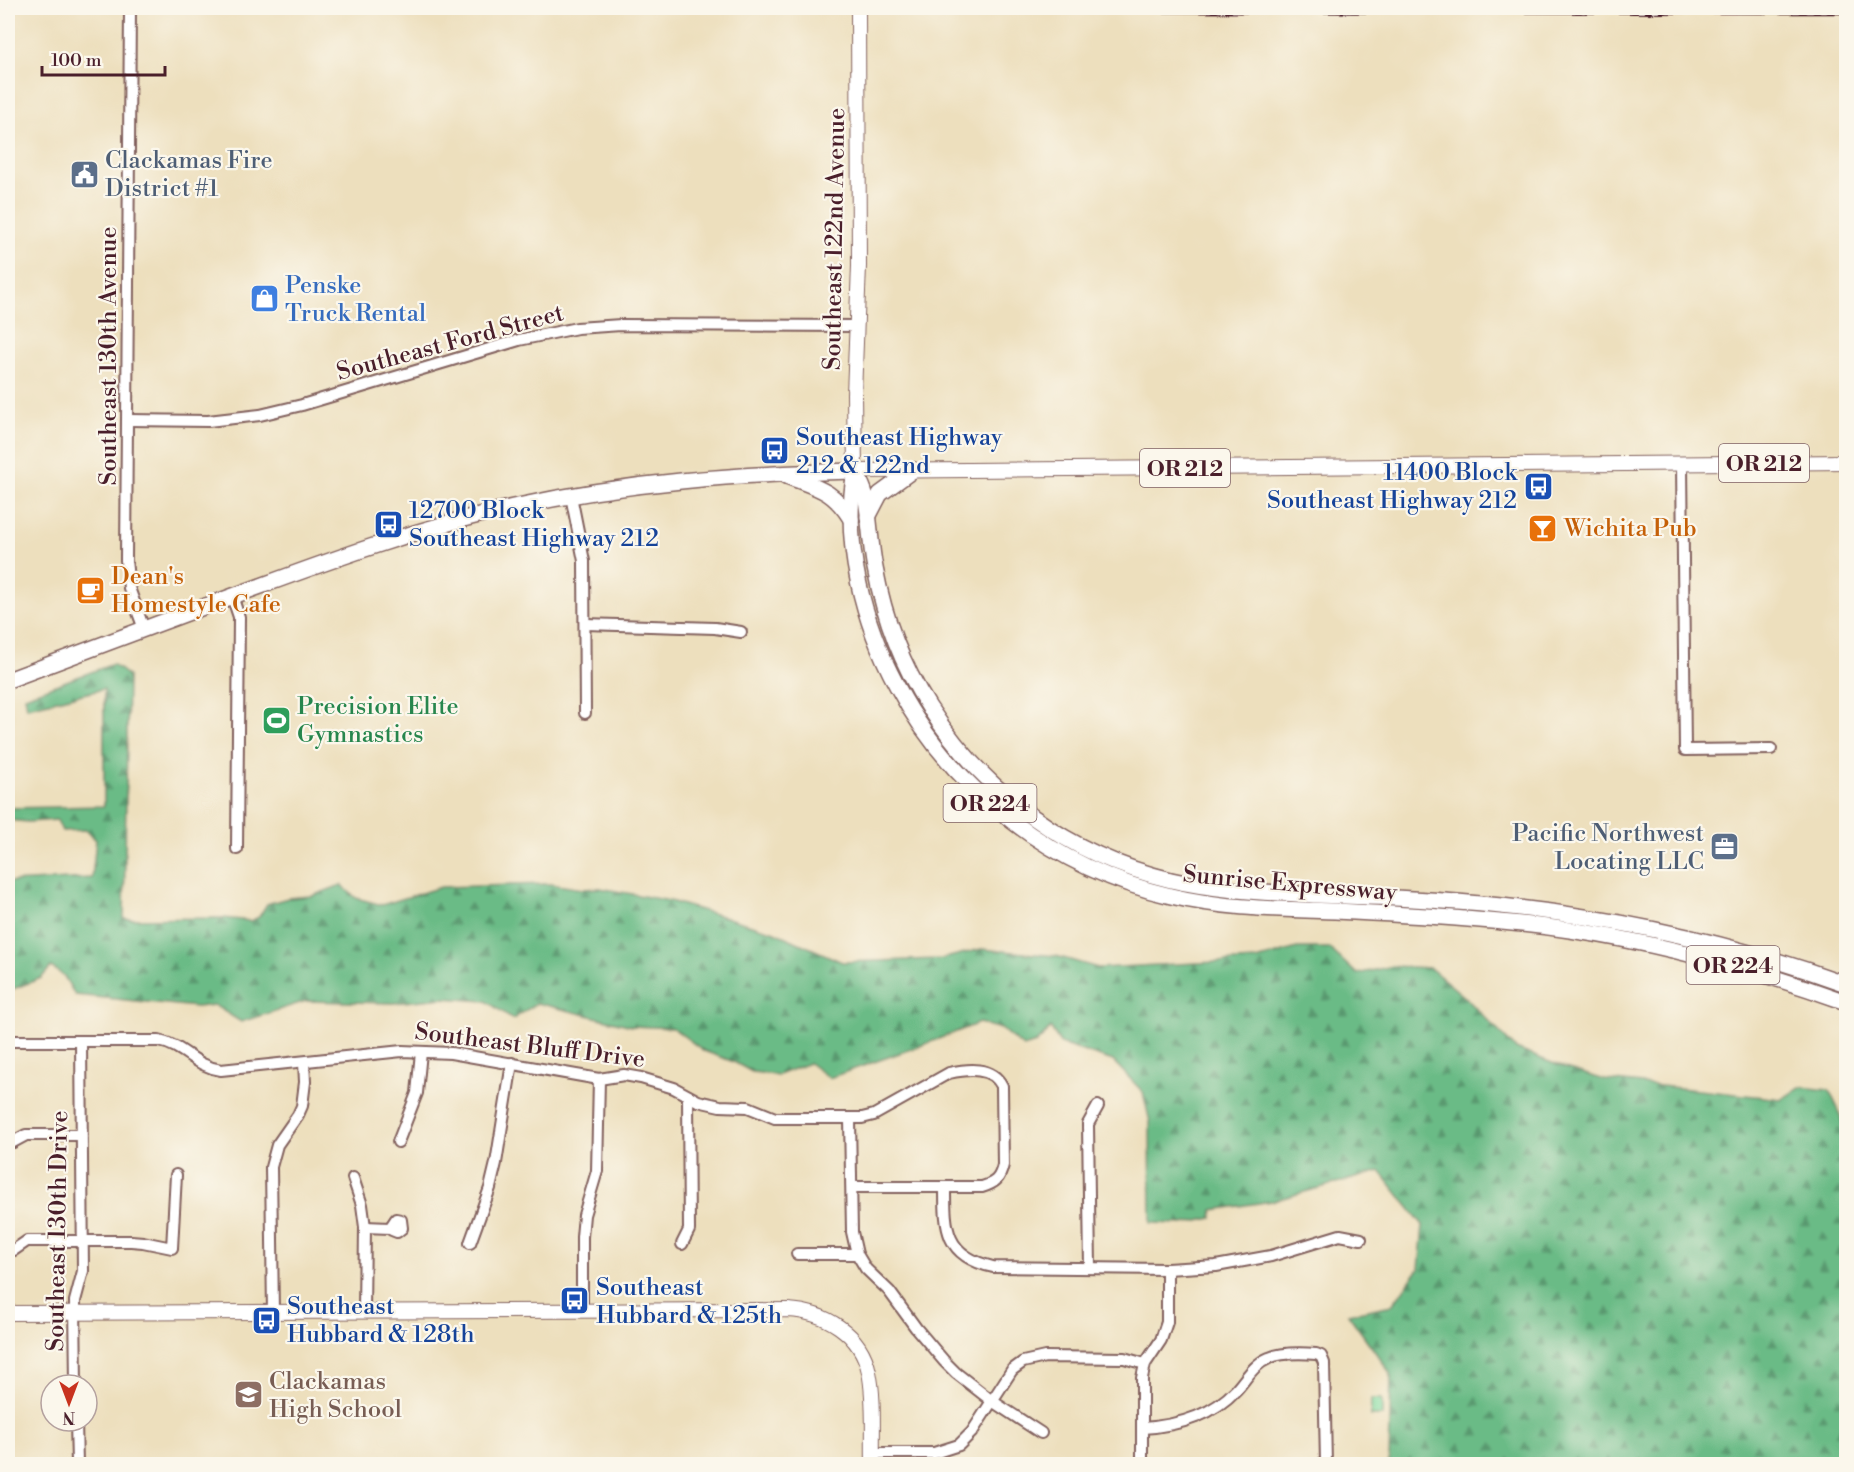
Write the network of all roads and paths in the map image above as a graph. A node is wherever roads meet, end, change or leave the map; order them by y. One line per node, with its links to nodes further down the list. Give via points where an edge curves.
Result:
1 (130, 8): 4 (street, Southeast 130th Avenue)
2 (858, 8): 3 (main road, Southeast 122nd Avenue)
3 (857, 326): 4 (street, Southeast Ford Street, via 577,328 519,340 266,413 208,421); 8 (main road, Southeast 122nd Avenue)
4 (128, 420): 15 (street, Southeast 130th Avenue, via 126,570)
5 (1846, 462): 6 (main road, OR 212)
6 (1682, 464): 7 (main road, OR 212); 19 (street, via 1685,750)
7 (913, 470): 8 (main road, OR 212); 11 (highway, via 880,494)
8 (855, 471): 9 (highway, OR 212); 11 (highway, Sunrise Expressway / OR 224); 12 (highway, Sunrise Expressway / OR 224)
9 (782, 473): 10 (highway, OR 212, via 682,480); 12 (highway, via 837,499)
10 (571, 496): 13 (highway, OR 212, via 512,507 408,535); 14 (street, via 584,561)
11 (868, 517): 21 (highway, Sunrise Expressway / OR 224, via 874,566 886,613 908,669 929,708 964,756 1001,793 1075,844 1172,880 1217,888 1436,900 1587,917 1744,951)
12 (851, 519): 22 (highway, Sunrise Expressway / OR 224, via 860,584 870,621 891,676 914,715 981,796 1033,837 1074,861 1141,888 1214,904 1442,916 1617,938 1733,965)
13 (232, 596): 15 (highway, OR 212); 20 (street, via 239,617)
14 (585, 624): 16 (street); 18 (street)
15 (144, 630): 17 (highway, OR 212)
16 (741, 632)
17 (8, 680)
18 (585, 713)
19 (1771, 749)
20 (237, 849)
21 (1846, 984)
22 (1846, 1002)
23 (13, 1041): 24 (street, Southeast Bluff Drive)
24 (81, 1041): 26 (street, Southeast Bluff Drive, via 170,1043 200,1064 221,1070); 32 (street, Southeast 130th Drive)
25 (421, 1052): 26 (street, Southeast Bluff Drive); 27 (street, Southeast Bluff Drive); 34 (street, via 417,1093)
26 (304, 1062): 51 (street, via 302,1106 277,1145 271,1167)
27 (512, 1063): 28 (street, Southeast Bluff Drive); 43 (street, via 492,1180)
28 (599, 1078): 29 (street, Southeast Bluff Drive, via 641,1078); 50 (street, via 597,1171 582,1237)
29 (688, 1096): 31 (street, Southeast Bluff Drive, via 720,1106 748,1107 775,1118); 44 (street, via 689,1230)
30 (1098, 1106): 48 (street, via 1088,1124)
31 (850, 1119): 37 (street); 38 (street, Southeast Bluff Drive, via 874,1114 949,1073 993,1074 1002,1086 1000,1176 982,1187)
32 (81, 1135): 33 (street, via 26,1135); 42 (street, Southeast 130th Drive)
33 (13, 1142)
34 (398, 1142)
35 (176, 1175): 42 (street, via 172,1248 143,1242)
36 (353, 1178): 39 (street)
37 (852, 1187): 38 (street); 47 (street, via 852,1232)
38 (945, 1187): 48 (street, via 949,1237 974,1262 993,1267)
39 (365, 1227): 40 (street); 52 (street)
40 (390, 1228)
41 (1361, 1239): 49 (street, via 1340,1235 1243,1262)
42 (82, 1241): 45 (street, via 27,1241); 54 (street, Southeast 130th Drive, via 83,1271 75,1296)
43 (470, 1243)
44 (682, 1244)
45 (14, 1250)
46 (797, 1254): 47 (street)
47 (857, 1254): 57 (street, via 944,1361)
48 (1090, 1268): 49 (street)
49 (1167, 1269): 55 (street, via 1167,1322 1161,1340)
50 (582, 1311): 52 (main road); 61 (main road, via 797,1311 832,1322 852,1339 870,1372)
51 (273, 1312): 52 (main road); 54 (main road)
52 (364, 1312)
53 (8, 1313): 54 (main road)
54 (75, 1313): 56 (street, Southeast 130th Drive)
55 (1145, 1364): 57 (street, via 1124,1358 1034,1358 1012,1370); 58 (street)
56 (76, 1373)
57 (992, 1401): 60 (street); 62 (street, via 965,1440)
58 (1142, 1428): 64 (street); 65 (street, via 1171,1425 1209,1411 1271,1356 1313,1354 1321,1356 1324,1363)
59 (76, 1433): 63 (street)
60 (1041, 1433)
61 (872, 1459): 62 (street)
62 (934, 1459)
63 (77, 1464)
64 (1142, 1464)
65 (1326, 1464)

